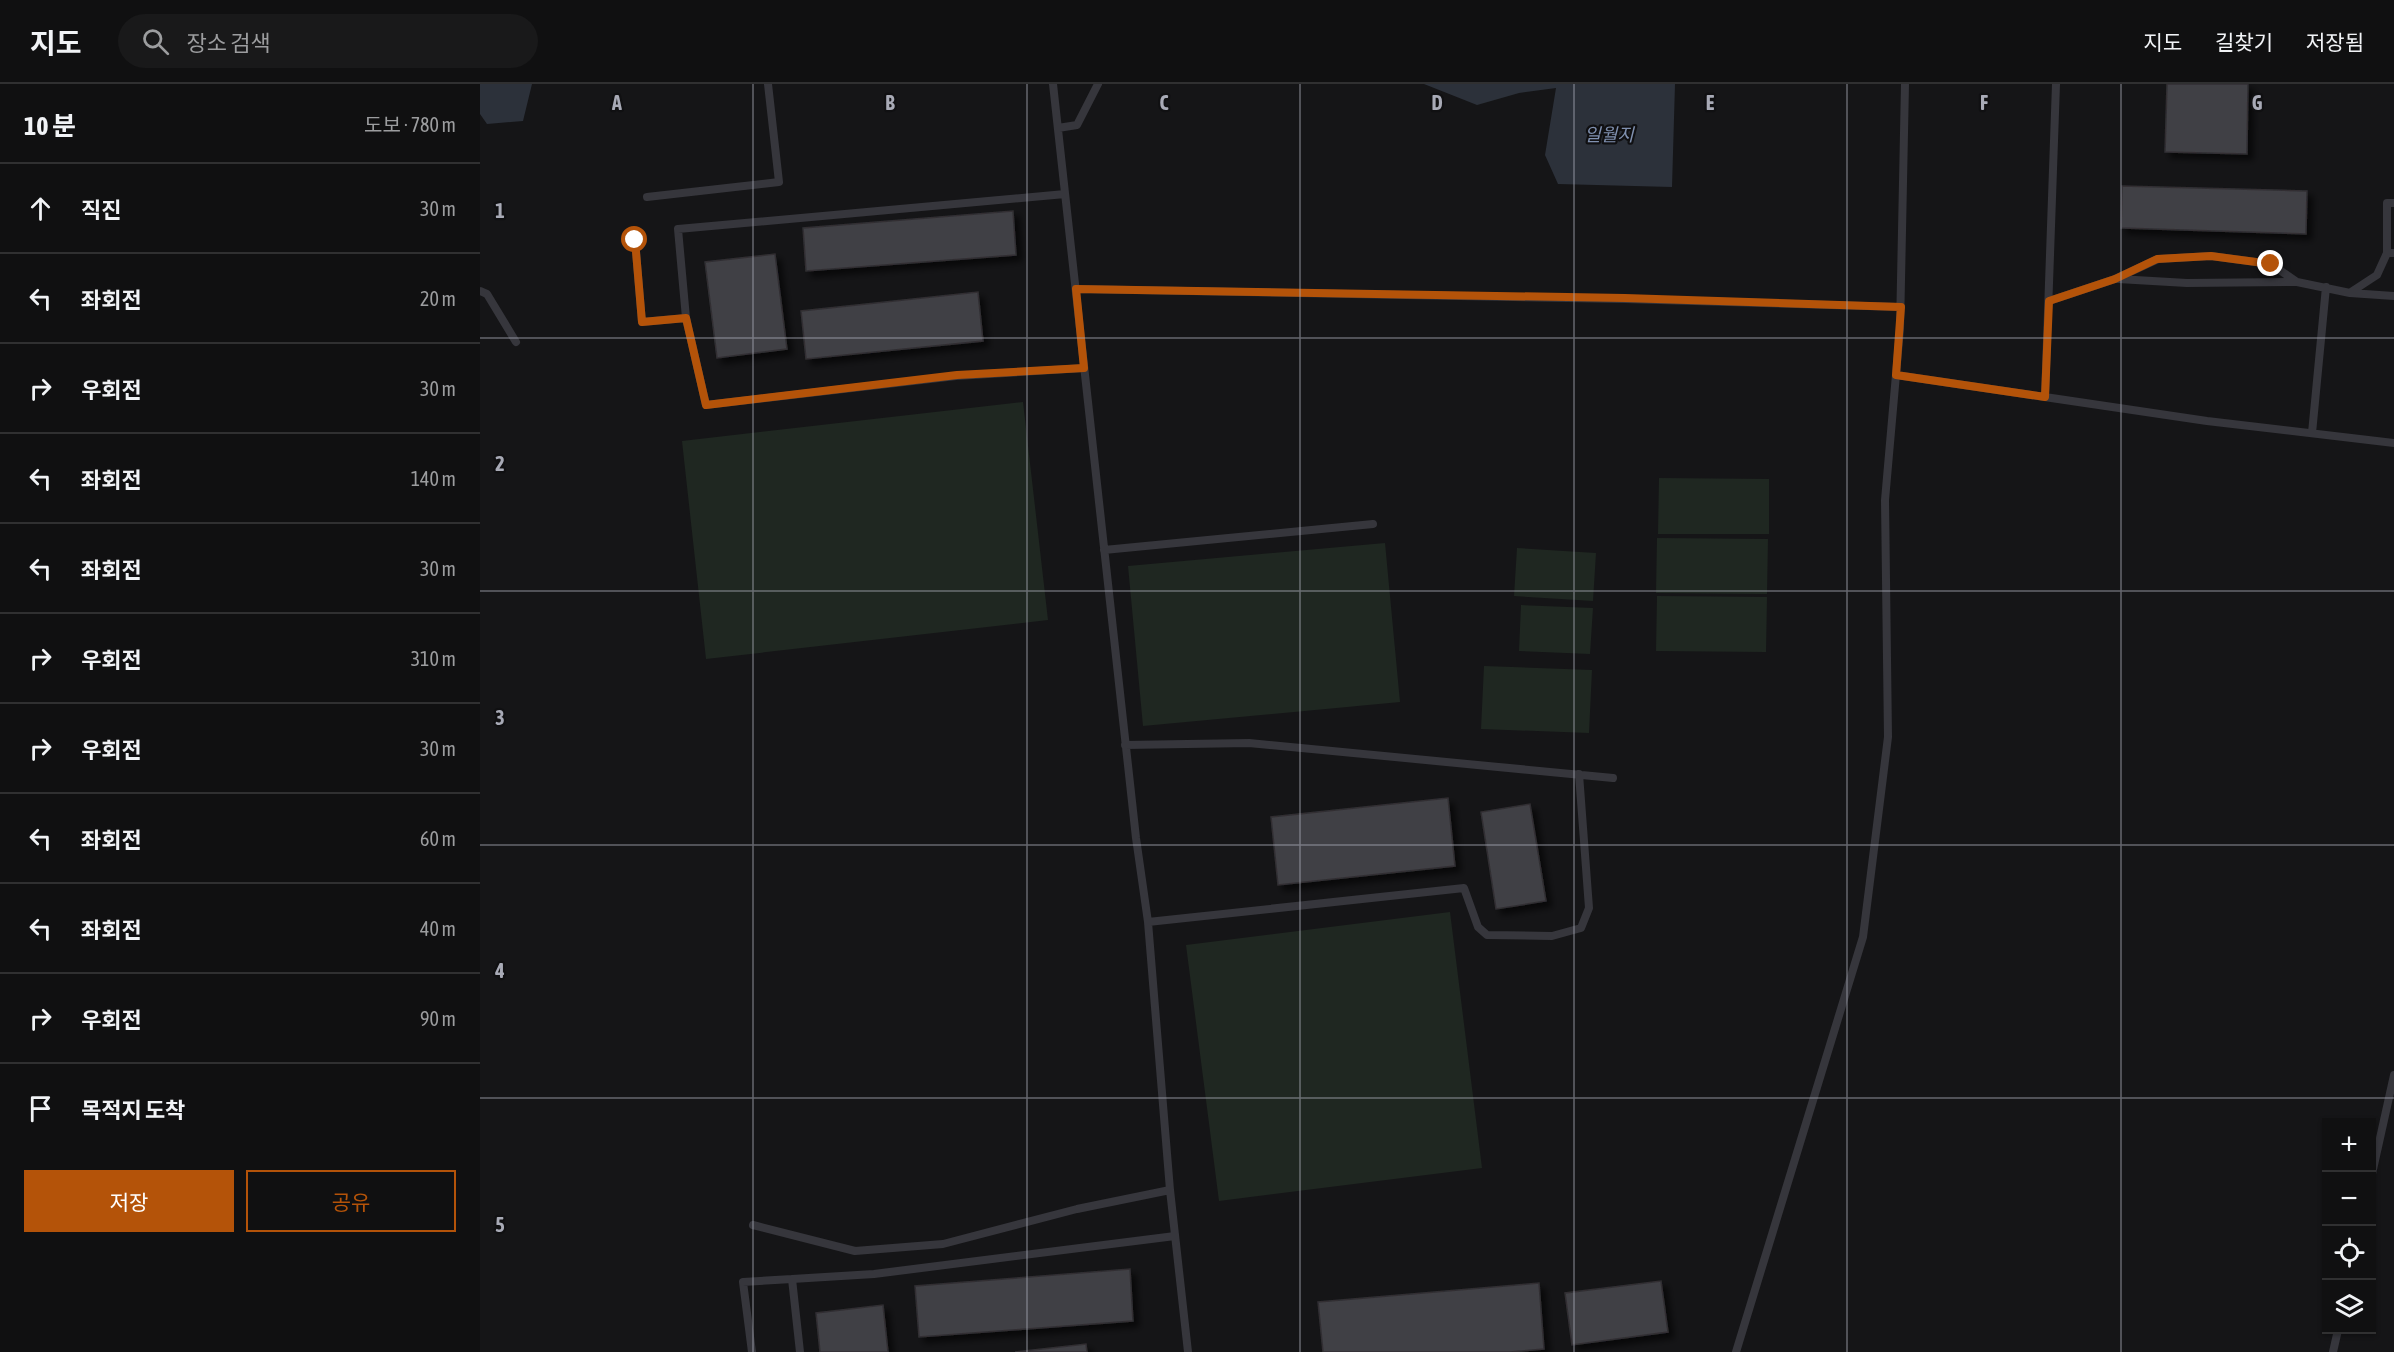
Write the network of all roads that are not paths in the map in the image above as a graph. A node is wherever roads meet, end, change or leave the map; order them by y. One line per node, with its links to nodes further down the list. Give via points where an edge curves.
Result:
1 (768, 84): 8 (lane, via 779,182)
2 (1053, 84): 6 (lane)
3 (1098, 84): 6 (lane, via 1077,125)
4 (1905, 84): 20 (lane)
5 (2056, 84): 19 (lane)
6 (1058, 128): 7 (lane)
7 (1065, 194): 15 (lane); 21 (lane, via 678,229)
8 (647, 196)
9 (2394, 203): 11 (lane, via 2387,203)
10 (635, 240): 21 (lane, via 642,322)
11 (2391, 253): 17 (lane, via 2377,275)
12 (2115, 279): 13 (lane); 13 (lane, via 2157,259 2211,256 2271,264); 19 (lane)
13 (2297, 282): 14 (lane)
14 (2325, 287): 17 (lane); 26 (lane)
15 (1076, 289): 20 (lane); 23 (lane)
16 (480, 291): 22 (lane, via 487,294)
17 (2350, 293): 18 (lane)
18 (2394, 296)
19 (2049, 301): 25 (lane)
20 (1901, 307): 24 (lane)
21 (686, 318): 23 (lane, via 706,405 957,375)
22 (516, 342)
23 (1084, 368): 29 (lane)
24 (1896, 375): 25 (lane); 44 (lane, via 1886,501 1888,737 1863,936)
25 (2045, 397): 26 (lane)
26 (2312, 433): 27 (lane)
27 (2394, 443)
28 (1373, 524): 29 (lane)
29 (1104, 550): 30 (lane)
30 (1125, 745): 31 (lane, via 1249,743); 33 (lane)
31 (1579, 774): 32 (lane); 33 (lane, via 1589,908 1581,928 1552,936 1487,935 1478,927 1464,888)
32 (1614, 778)
33 (1148, 922): 36 (lane)
34 (2394, 1075): 35 (lane)
35 (2372, 1172)
36 (1170, 1190): 37 (lane, via 1077,1209 943,1244 855,1251); 38 (lane)
37 (753, 1225)
38 (1175, 1236): 39 (lane, via 874,1274); 43 (lane)
39 (792, 1279): 41 (lane, via 743,1282); 42 (lane)
40 (2337, 1334): 45 (lane)
41 (752, 1352)
42 (800, 1352)
43 (1188, 1352)
44 (1736, 1352)
45 (2333, 1352)

